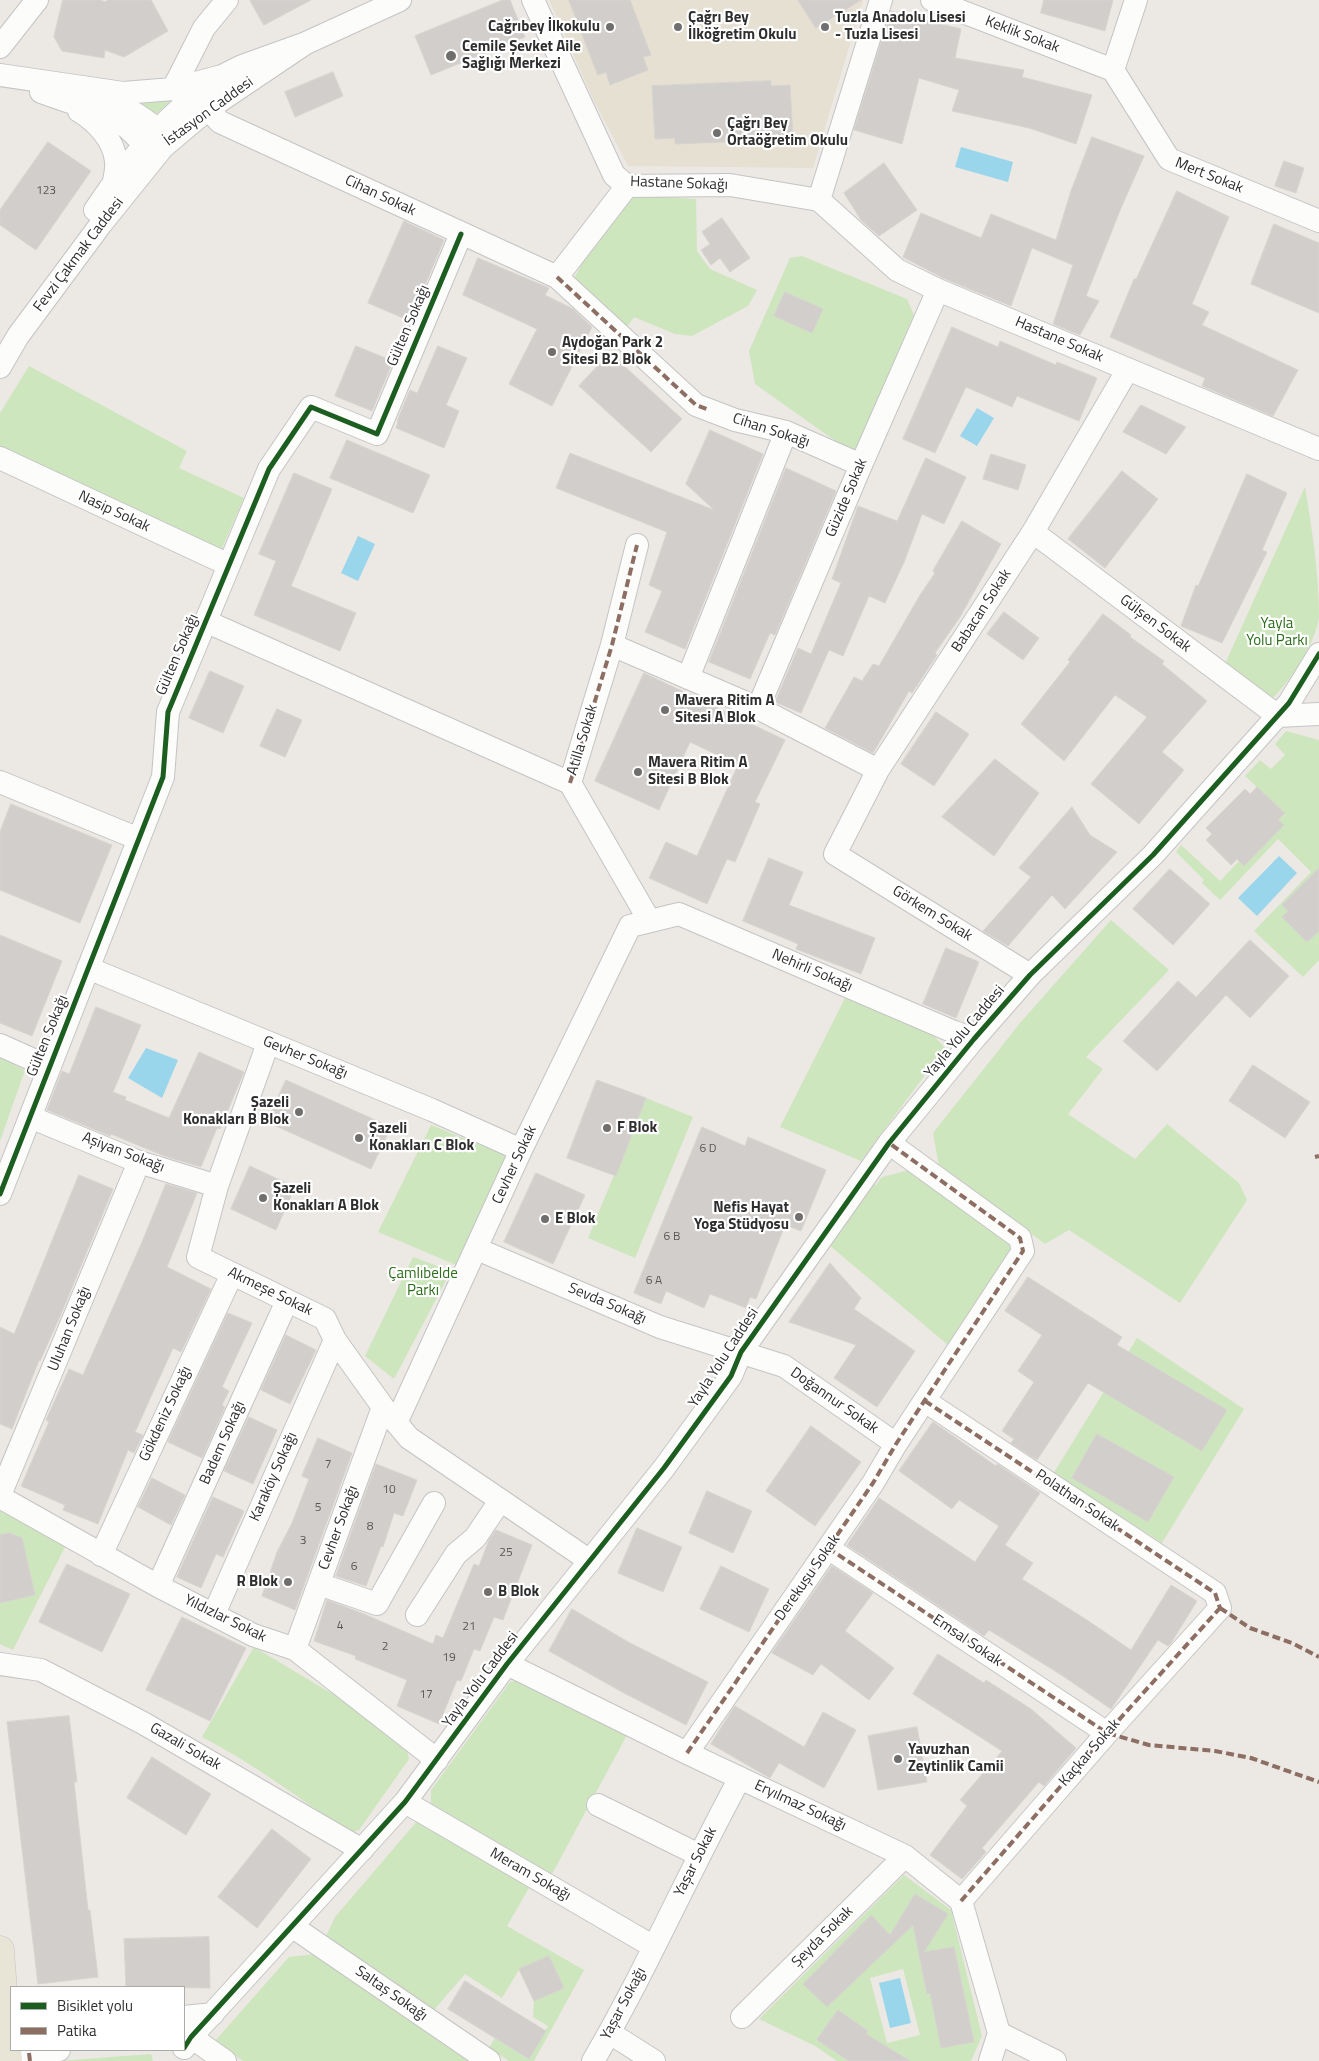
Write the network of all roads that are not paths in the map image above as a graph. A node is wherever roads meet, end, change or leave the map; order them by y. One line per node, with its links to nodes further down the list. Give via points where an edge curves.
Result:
1 (37, 0): 9 (street)
2 (227, 0): 14 (street, via 204,28)
3 (400, 0): 8 (street, İstasyon Caddesi)
4 (533, 0): 19 (street, Hastane Sokağı, via 614,175)
5 (881, 0): 20 (street)
6 (932, 0): 10 (street, Keklik Sokak)
7 (1136, 0): 10 (street)
8 (306, 43): 12 (street, İstasyon Caddesi); 16 (street, İstasyon Caddesi)
9 (0, 47)
10 (1113, 70): 21 (street, Mert Sokak, via 1169,159)
11 (0, 76): 13 (street, İstasyon Caddesi); 15 (street, İstasyon Caddesi)
12 (222, 76): 14 (street, İstasyon Caddesi); 17 (street, via 194,96)
13 (83, 88): 14 (street, İstasyon Caddesi, via 122,93); 17 (street, via 140,116)
14 (172, 89)
15 (59, 98): 17 (street, İstasyon Caddesi, via 102,114); 18 (street, via 85,114 108,139 117,162)
16 (208, 109): 17 (street, İstasyon Caddesi); 22 (street, Cihan Sokak, via 220,122)
17 (155, 140): 18 (street); 25 (street, Fevzi Çakmak Caddesi, via 100,224)
18 (114, 182): 25 (street)
19 (627, 186): 20 (street, Hastane Sokağı, via 730,185); 23 (street)
20 (819, 200): 24 (street, Hastane Sokak, via 896,270)
21 (1319, 221)
22 (461, 234): 23 (street, Cihan Sokak); 35 (street, Gülten Sokağı, via 377,434 311,407 269,469)
23 (557, 277): 28 (street, Cihan Sokak, via 696,404)
24 (938, 290): 27 (street, Hastane Sokak); 32 (street, Güzide Sokak)
25 (18, 336): 26 (street, Fevzi Çakmak Caddesi)
26 (0, 367)
27 (1128, 369): 30 (street, Hastane Sokak); 33 (street, Babacan Sokak)
28 (707, 409): 29 (street, Cihan Sokağı, via 735,420)
29 (786, 432): 32 (street, Cihan Sokağı); 39 (street)
30 (1319, 449)
31 (0, 458): 35 (street, Nasip Sokak)
32 (861, 465): 41 (street, Güzide Sokak)
33 (1033, 532): 43 (street, Gülşen Sokak); 44 (street, Babacan Sokak)
34 (637, 545): 37 (street, Atilla Sokak)
35 (229, 565): 36 (street, Gülten Sokağı)
36 (206, 621): 46 (street); 47 (street, Gülten Sokağı, via 168,712 164,777)
37 (612, 645): 39 (street); 46 (street, Atilla Sokak)
38 (1319, 654): 40 (street, Yayla Yolu Caddesi)
39 (688, 678): 41 (street)
40 (1311, 680): 43 (street, Yayla Yolu Caddesi)
41 (758, 708): 44 (street)
42 (1317, 713): 43 (street)
43 (1278, 716): 51 (street, Yayla Yolu Caddesi, via 1153,855)
44 (878, 770): 48 (street, Babacan Sokak)
45 (0, 782): 47 (street)
46 (570, 783): 49 (street, Atilla Sokak)
47 (139, 839): 50 (street, Gülten Sokağı)
48 (835, 854): 51 (street, Görkem Sokak)
49 (648, 920): 52 (street, Nehirli Sokağı, via 678,914); 58 (street, Cevher Sokak, via 630,926)
50 (88, 968): 53 (street, Gevher Sokağı); 55 (street, Gülten Sokağı)
51 (1030, 975): 52 (street, Yayla Yolu Caddesi)
52 (974, 1038): 57 (street, Yayla Yolu Caddesi)
53 (268, 1043): 58 (street, Gevher Sokağı); 60 (street, Akmeşe Sokak)
54 (0, 1045): 55 (street)
55 (49, 1067): 56 (street, Gülten Sokağı)
56 (30, 1117): 59 (street, Aşiyan Sokağı); 61 (street, Gülten Sokağı)
57 (889, 1143): 66 (street, Yayla Yolu Caddesi); 67 (street, Derekuşu Sokak, via 1020,1238 1023,1252)
58 (522, 1150): 62 (street, Cevher Sokak)
59 (139, 1162): 60 (street, Aşiyan Sokağı); 70 (street, Uluhan Sokağı)
60 (217, 1186): 63 (street, Akmeşe Sokak, via 198,1258)
61 (0, 1194)
62 (477, 1249): 66 (street, Sevda Sokağı, via 660,1326); 68 (street, Cevher Sokak)
63 (232, 1274): 64 (street, Akmeşe Sokak); 74 (street, Gökdeniz Sokağı)
64 (287, 1301): 65 (street, Akmeşe Sokak, via 325,1319); 77 (street, Badem Sokağı)
65 (335, 1340): 68 (street, Akmeşe Sokak); 79 (street, Karaköy Sokağı)
66 (741, 1352): 69 (street, Doğannur Sokak, via 784,1366); 75 (street, Yayla Yolu Caddesi, via 731,1376)
67 (925, 1400): 69 (street, Derekuşu Sokak); 78 (street, Polathan Sokak, via 1215,1593)
68 (390, 1415): 71 (street, Akmeşe Sokak, via 409,1438); 76 (street, Cevher Sokağı)
69 (896, 1444): 73 (street, Derekuşu Sokak)
70 (0, 1496): 74 (street, Yıldızlar Sokak)
71 (500, 1500): 75 (street, Akmeşe Sokak); 80 (street, via 476,1538 456,1554)
72 (434, 1503): 76 (street, via 377,1604)
73 (828, 1548): 84 (street, Emsal Sokak); 85 (street, Derekuşu Sokak)
74 (101, 1555): 77 (street, Yıldızlar Sokak)
75 (590, 1561): 83 (street, Yayla Yolu Caddesi)
76 (319, 1584): 81 (street, Cevher Sokağı)
77 (158, 1586): 79 (street, Yıldızlar Sokak)
78 (1220, 1608): 84 (street, Kaçkar Sokak)
79 (214, 1614): 81 (street, Yıldızlar Sokak, via 253,1634)
80 (417, 1615)
81 (295, 1649): 86 (street, Yıldızlar Sokak)
82 (0, 1664): 90 (street, Gazali Sokak, via 41,1670 135,1719)
83 (507, 1664): 85 (street, Eryılmaz Sokağı); 86 (street, Yayla Yolu Caddesi)
84 (1107, 1733): 93 (street, Kaçkar Sokak)
85 (687, 1753): 87 (street, Eryılmaz Sokağı)
86 (437, 1760): 88 (street, Yayla Yolu Caddesi)
87 (740, 1778): 91 (street, Yaşar Sokak); 92 (street, Eryılmaz Sokağı)
88 (405, 1802): 90 (street, Yayla Yolu Caddesi); 95 (street, Meram Sokağı)
89 (598, 1805): 91 (street)
90 (362, 1850): 94 (street, Yayla Yolu Caddesi)
91 (699, 1855): 95 (street, Yaşar Sokak)
92 (905, 1856): 93 (street, Eryılmaz Sokağı); 97 (street, Şeyda Sokak)
93 (961, 1901): 98 (street)
94 (293, 1927): 101 (street, Yayla Yolu Caddesi, via 213,2014); 105 (street, Saltaş Sokağı)
95 (654, 1947): 99 (street, Yaşar Sokağı)
96 (0, 1950): 100 (main road)
97 (742, 2017)
98 (999, 2032): 108 (street); 109 (street)
99 (610, 2033): 106 (street, Yaşar Sokağı); 107 (street)
100 (9, 2034)
101 (185, 2038): 104 (street)
102 (52, 2051): 103 (street)
103 (20, 2056)
104 (225, 2061)
105 (489, 2061)
106 (593, 2061)
107 (654, 2061)
108 (990, 2061)
109 (1055, 2061)

